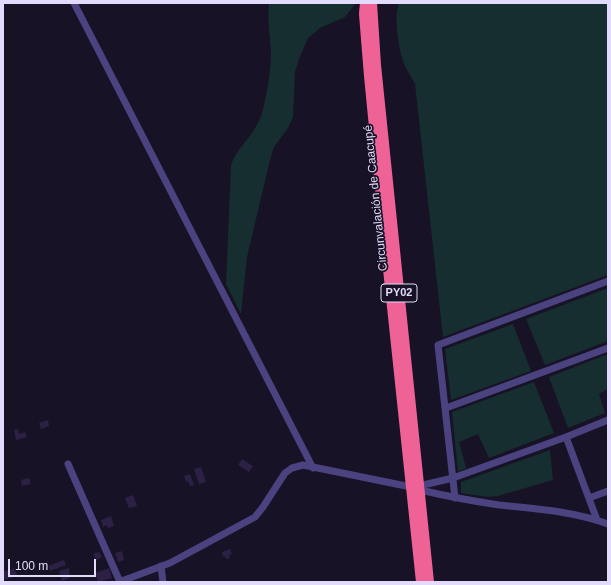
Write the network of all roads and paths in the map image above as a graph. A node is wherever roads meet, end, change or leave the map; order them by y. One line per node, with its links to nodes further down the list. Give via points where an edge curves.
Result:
1 (74, 3): 10 (street)
2 (365, 3): 12 (highway, Circunvalación de Caacupé / PY02, via 376,147)
3 (372, 3): 12 (highway, Circunvalación de Caacupé / PY02, via 377,80)
4 (608, 281): 6 (street, via 438,345)
5 (608, 348): 6 (street)
6 (446, 408): 11 (street)
7 (608, 420): 8 (street)
8 (566, 437): 11 (street); 15 (street)
9 (68, 464): 19 (street)
10 (313, 468): 12 (street); 18 (street, via 303,465 292,468 285,473 255,517)
11 (453, 478): 12 (street); 14 (street)
12 (417, 488): 14 (street); 21 (highway, Circunvalación de Caacupé / PY02); 22 (highway, Circunvalación de Caacupé / PY02)
13 (608, 491): 15 (street)
14 (455, 498): 16 (street, via 556,511)
15 (589, 498): 16 (street)
16 (597, 520): 17 (street)
17 (608, 524)
18 (162, 566): 19 (street); 20 (street)
19 (119, 582)
20 (163, 582)
21 (421, 582)
22 (429, 582)

